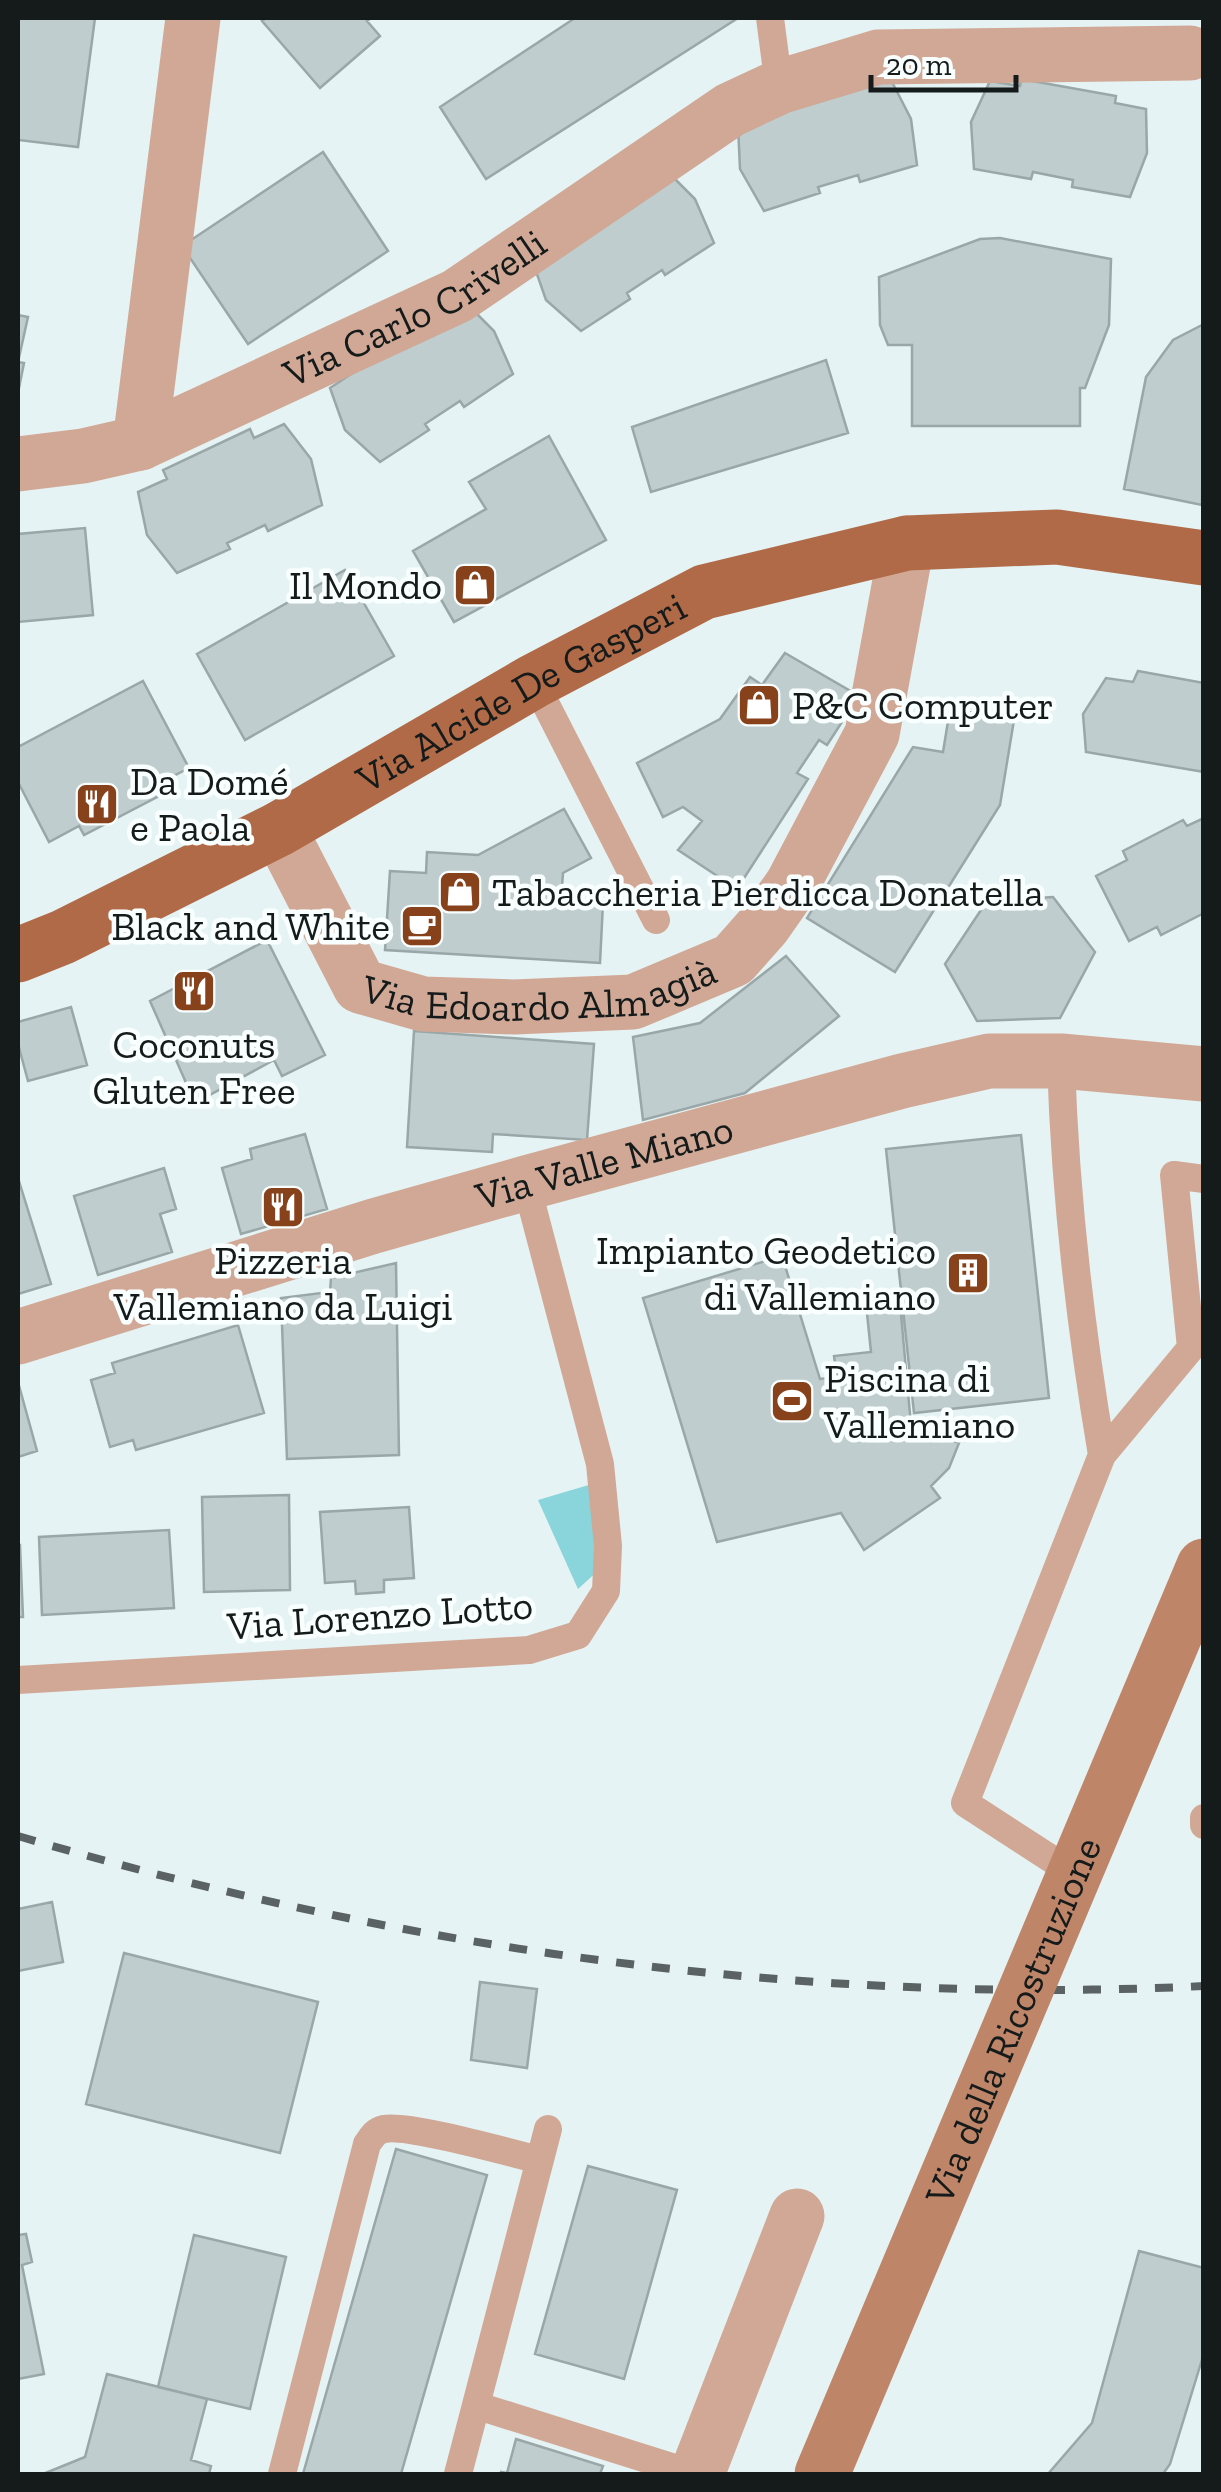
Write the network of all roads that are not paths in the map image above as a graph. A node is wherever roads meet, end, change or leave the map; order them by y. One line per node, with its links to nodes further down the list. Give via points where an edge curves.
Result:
1 (193, 18): 5 (street)
2 (770, 18): 4 (lane)
3 (1187, 48): 4 (street, Via Carlo Crivelli, via 878,57)
4 (780, 87): 5 (street, Via Carlo Crivelli, via 730,110 457,296)
5 (140, 443): 6 (street, Via Carlo Crivelli)
6 (18, 464)
7 (1057, 537): 8 (main road, Via Alcide De Gasperi); 9 (main road, Via Alcide De Gasperi); 10 (main road, Via Alcide De Gasperi)
8 (907, 542): 11 (main road, Via Alcide De Gasperi, via 704,592); 12 (street, Via Edoardo Almagià, via 872,734 792,885 732,960 633,1002 423,1004 360,986)
9 (1204, 558)
10 (1204, 578)
11 (534, 681): 12 (main road, Via Alcide De Gasperi); 13 (lane)
12 (279, 829): 14 (main road, Via Alcide De Gasperi)
13 (656, 920)
14 (18, 955)
15 (1061, 1061): 16 (street, Via Valle Miano); 18 (street, Via Valle Miano, via 989,1061); 21 (lane, via 1064,1144)
16 (1204, 1074)
17 (1204, 1179): 19 (lane, via 1174,1175)
18 (526, 1183): 20 (street, Via Valle Miano); 23 (lane, Via Lorenzo Lotto, via 600,1464 606,1592 578,1634 529,1650)
19 (1195, 1300): 21 (lane, via 1191,1348)
20 (18, 1337)
21 (1102, 1455): 22 (lane, via 965,1803 1076,1874)
22 (1204, 1567): 31 (main road, Via della Ricostruzione, bridge)
23 (18, 1680)
24 (548, 2129): 25 (lane)
25 (540, 2160): 27 (lane); 28 (lane, via 415,2132 375,2132)
26 (797, 2216): 30 (street)
27 (478, 2406): 29 (lane); 30 (lane)
28 (282, 2474)
29 (458, 2474)
30 (696, 2474)
31 (822, 2474)

